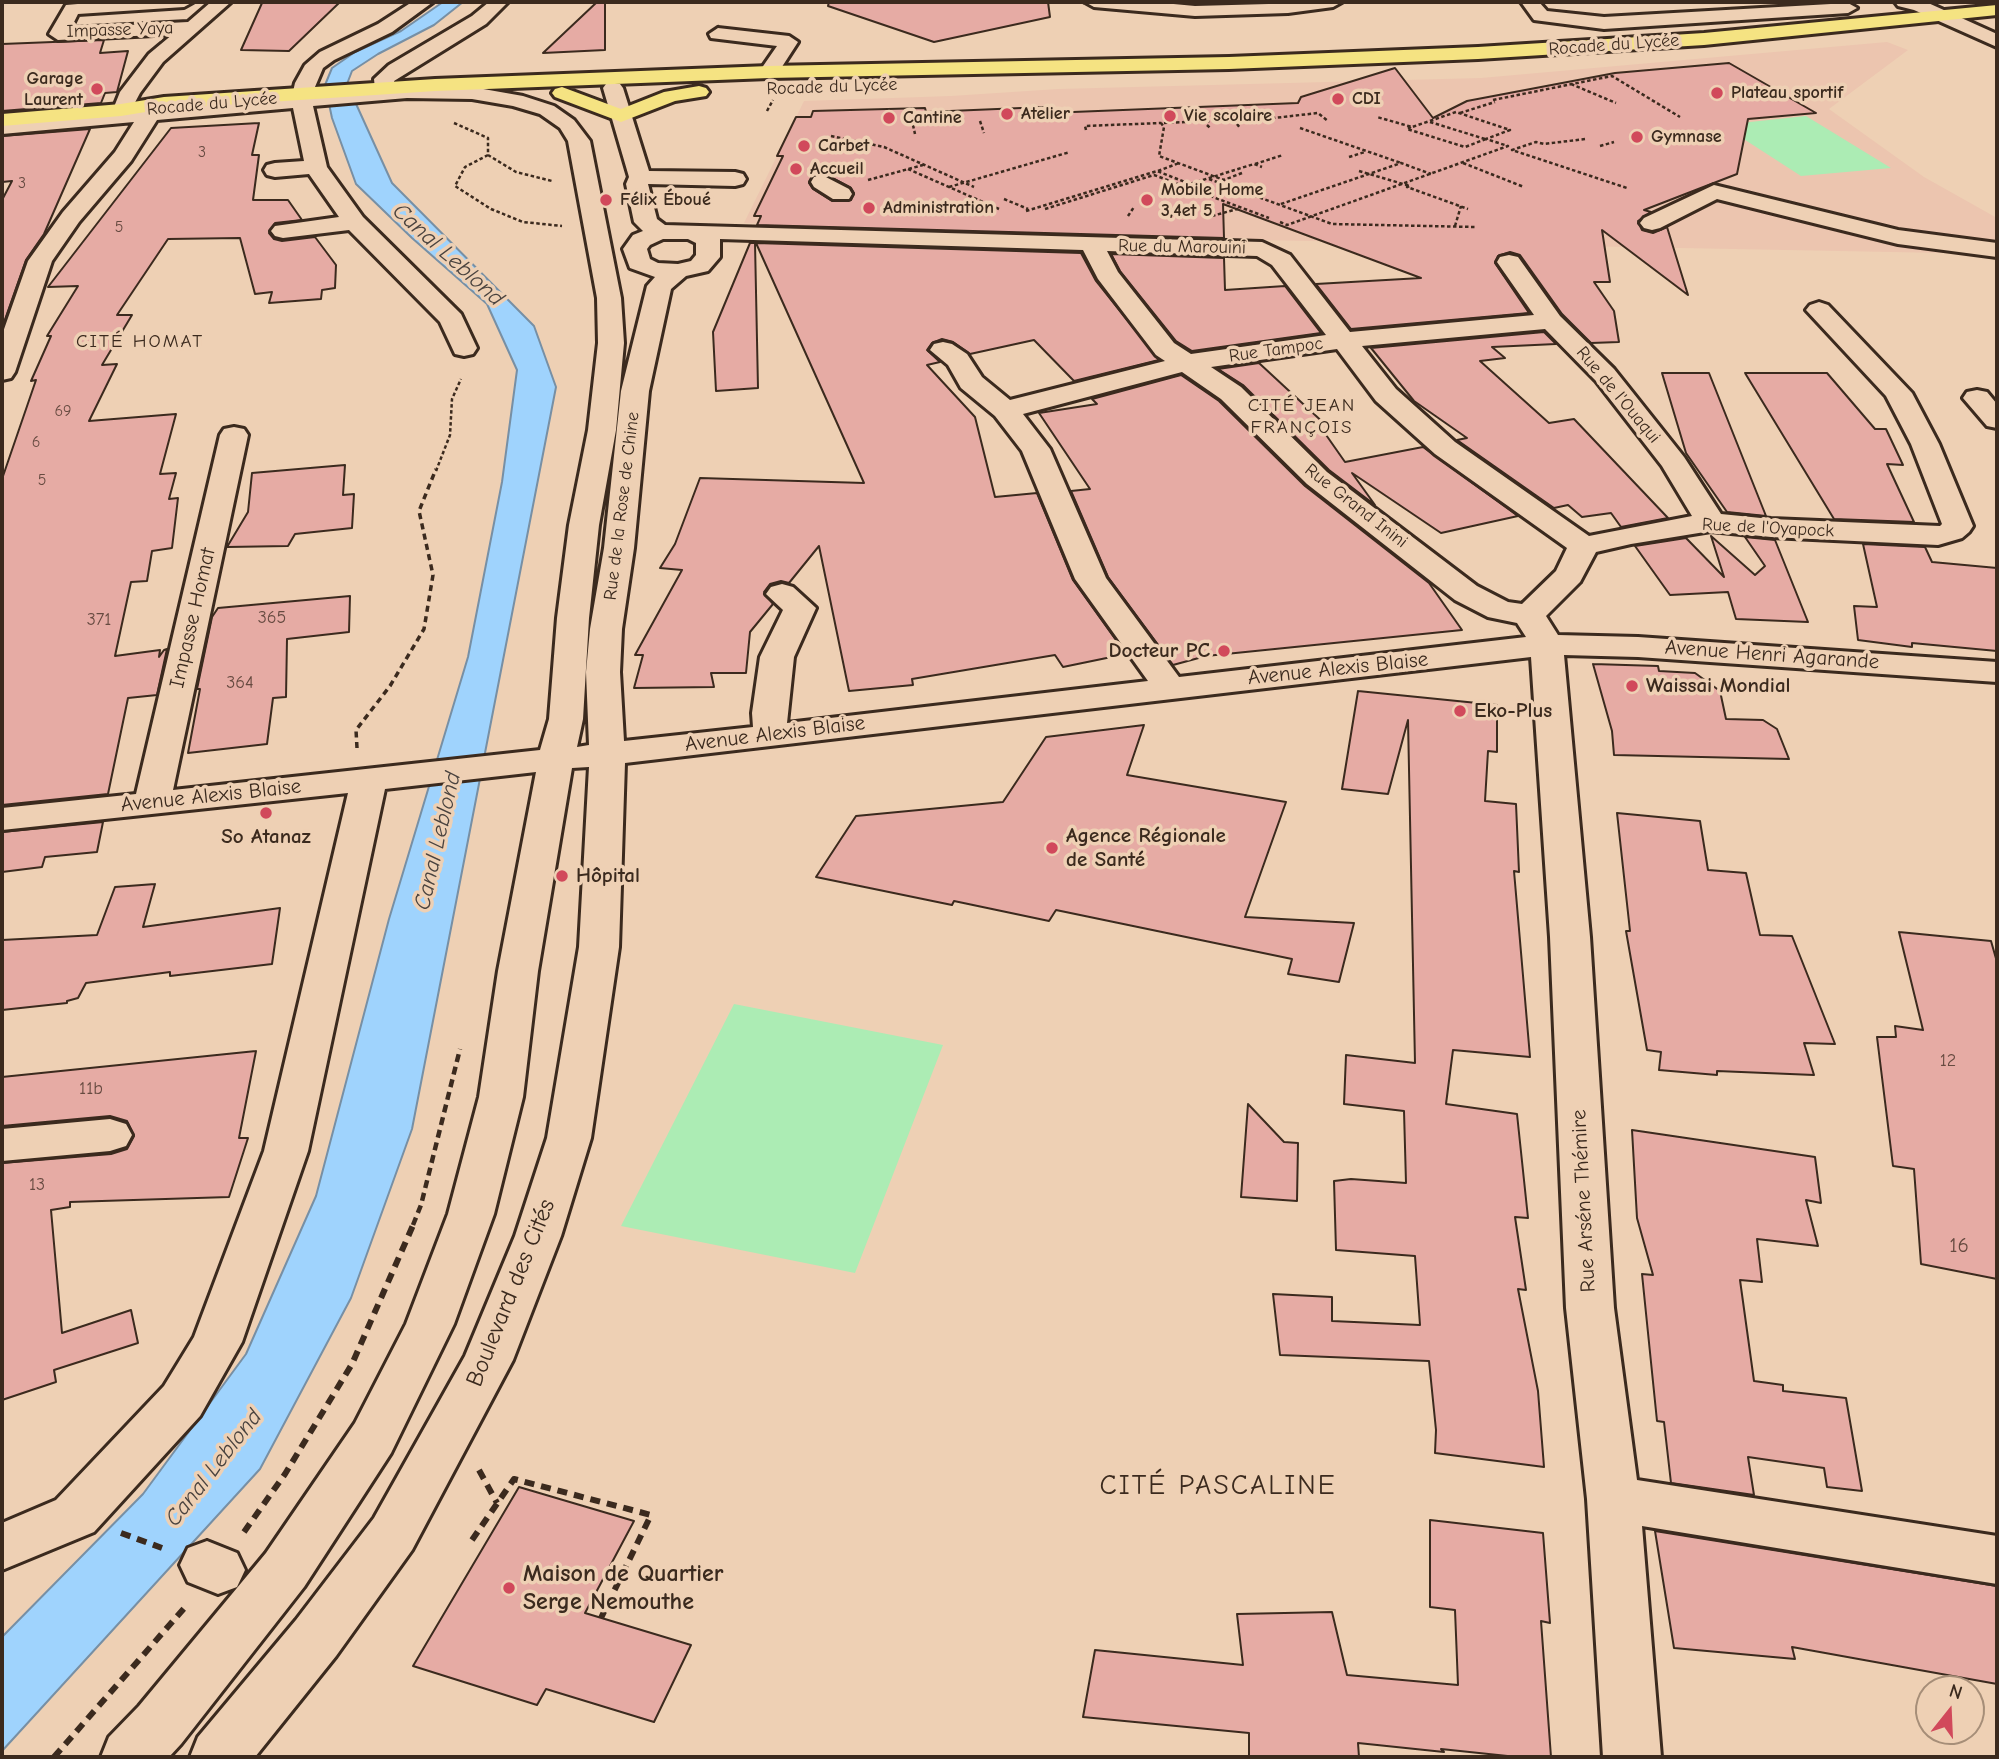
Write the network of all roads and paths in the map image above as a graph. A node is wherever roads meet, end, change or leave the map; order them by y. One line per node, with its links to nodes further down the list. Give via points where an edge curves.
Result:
1 (184, 2): 15 (street, Impasse Yaya, via 72,9 58,34)
2 (222, 2): 15 (street)
3 (424, 2): 28 (street, via 386,28 314,65 304,83)
4 (499, 2): 23 (street, via 461,32 396,69)
5 (1094, 2): 9 (street)
6 (1333, 2): 10 (street)
7 (1578, 2): 11 (street)
8 (1912, 2): 14 (street)
9 (1124, 4): 10 (street, via 1195,11)
10 (1237, 6)
11 (1535, 7): 12 (street, via 1604,23)
12 (1848, 8)
13 (1997, 10): 14 (main road, Rocade du Lycée)
14 (1942, 16): 17 (street); 18 (main road, Rocade du Lycée, via 1630,44)
15 (193, 27): 30 (street, via 156,58)
16 (718, 34): 19 (street, via 789,42)
17 (1997, 41)
18 (1229, 63): 19 (main road, Rocade du Lycée); 25 (main road, Rocade du Lycée, via 949,83)
19 (769, 72): 20 (main road, Rocade du Lycée)
20 (662, 76): 22 (main road, Rocade du Lycée); 24 (street)
21 (1570, 84): 29 (path); 33 (path); 36 (path, via 1612,76)
22 (562, 86): 23 (main road, Rocade du Lycée, via 435,85); 24 (main road, Rocade du Lycée); 34 (main road)
23 (375, 91): 28 (street); 135 (street, via 433,91 516,100 547,110 567,124 579,141 609,298 611,343 584,525 566,719)
24 (614, 91): 25 (main road, Rocade du Lycée); 34 (street)
25 (702, 91): 34 (main road, via 671,96)
26 (262, 97): 28 (main road, Rocade du Lycée); 30 (main road, Rocade du Lycée); 32 (main road, Rocade du Lycée)
27 (774, 97): 31 (path)
28 (306, 100): 32 (street); 71 (street, via 307,136)
29 (1616, 103)
30 (121, 110): 32 (main road, Rocade du Lycée); 38 (main road, Rocade du Lycée)
31 (767, 111)
32 (151, 113): 48 (street); 122 (street, via 40,261)
33 (1460, 113): 41 (path); 55 (path, via 1510,130)
34 (621, 116): 81 (street)
35 (1377, 117): 47 (path)
36 (1681, 117)
37 (1265, 119): 40 (path, via 1318,113); 43 (path); 44 (path)
38 (2, 120)
39 (980, 121): 52 (path)
40 (1328, 121)
41 (1429, 121): 47 (path); 55 (path)
42 (454, 123): 63 (path, via 488,138)
43 (1161, 123): 50 (path, via 1084,126); 66 (path, via 1159,156)
44 (1268, 124)
45 (913, 125): 53 (path)
46 (1208, 125): 51 (path)
47 (1412, 127): 55 (path, via 1407,129 1465,147)
48 (2, 128)
49 (1300, 128): 62 (path)
50 (1086, 130)
51 (1210, 130)
52 (984, 133)
53 (915, 134)
54 (831, 136): 70 (path, via 884,147)
55 (1486, 139): 58 (path)
56 (1586, 139): 60 (path, via 1536,142)
57 (1614, 142): 59 (path)
58 (1508, 146): 60 (path); 68 (path)
59 (1600, 146)
60 (1515, 149): 90 (path)
61 (1070, 152): 85 (path)
62 (1367, 152): 65 (path); 67 (path)
63 (488, 155): 84 (path, via 516,172); 106 (path, via 465,167 455,186 523,222)
64 (1283, 155): 69 (path)
65 (1349, 157)
66 (1179, 163): 75 (path); 80 (path)
67 (1401, 163): 78 (path); 79 (path)
68 (1462, 163): 79 (path); 89 (path)
69 (1254, 164): 72 (path); 80 (path)
70 (924, 165): 73 (path); 85 (path)
71 (316, 167): 74 (street); 104 (street)
72 (1262, 167)
73 (908, 169): 87 (path); 91 (path)
74 (275, 170)
75 (1157, 171): 82 (path, via 1191,184); 101 (path)
76 (1359, 171): 78 (path)
77 (1242, 173): 80 (path, via 1224,180)
78 (1370, 174): 86 (path); 94 (path)
79 (1431, 174): 86 (path)
80 (1214, 176): 82 (path)
81 (640, 177): 83 (street); 110 (street, via 637,184 646,222)
82 (1208, 178): 94 (path)
83 (735, 179)
84 (556, 183)
85 (965, 183): 87 (path); 88 (path)
86 (1402, 184): 95 (path); 97 (path, via 1287,225)
87 (948, 187): 100 (path)
88 (974, 187)
89 (1524, 187)
90 (1627, 188)
91 (833, 189)
92 (1192, 189): 93 (path); 97 (path); 98 (path, via 1154,175)
93 (1173, 197)
94 (1280, 205): 107 (path, via 1332,225)
95 (1461, 206): 99 (path); 107 (path)
96 (1134, 207): 103 (path)
97 (1241, 208): 102 (path)
98 (1045, 209)
99 (1468, 209)
100 (999, 210)
101 (1030, 210)
102 (1209, 216)
103 (1127, 217)
104 (355, 222): 109 (street); 119 (street, via 452,319)
105 (1652, 223): 113 (street, via 1714,192 1898,237)
106 (565, 226)
107 (1455, 226): 108 (path)
108 (1476, 227)
109 (283, 231)
110 (660, 232): 111 (street, Rue du Marouini); 115 (street, via 641,240 635,248 639,263 654,270)
111 (701, 234): 112 (street, Rue du Marouini); 115 (street, via 708,239 708,257 699,266)
112 (1093, 245): 118 (street, Rue du Marouini, via 1262,249 1281,260); 121 (street, Rue Grand Inini, via 1107,274 1146,327 1165,349)
113 (1997, 250)
114 (1514, 268): 117 (street, Rue de l'Ouaqui)
115 (678, 271): 134 (street, Rue de la Rose de Chine, via 659,286 635,391 606,629)
116 (1819, 310): 127 (street, Rue de l'Oyapock, via 1898,393 1939,475 1958,526 1938,536)
117 (1551, 321): 118 (street, Rue Tampoc); 127 (street, Rue de l'Ouaqui, via 1605,375 1674,463)
118 (1344, 340): 121 (street, Rue Tampoc); 128 (street, Rue du Marouini, via 1386,395 1445,448)
119 (464, 348): 136 (path, via 466,369 452,399 450,435 419,511 433,575 424,629 390,686 356,730 358,756)
120 (943, 350): 124 (street, via 958,360 971,382)
121 (1187, 363): 124 (street, Rue Tampoc); 130 (street, Rue Grand Inini, via 1231,393 1317,478 1466,593)
122 (2, 372)
123 (1978, 398): 125 (street)
124 (1005, 410): 132 (street, via 1036,449 1091,579)
125 (1997, 420)
126 (234, 435): 137 (street, Impasse Homat)
127 (1711, 522): 128 (street, Rue de l'Oyapock)
128 (1584, 546): 130 (street)
129 (782, 594): 133 (street, via 800,608 777,657 769,713)
130 (1538, 630): 131 (street, Avenue Henri Agarande, via 1638,647); 132 (street, Avenue Alexis Blaise); 142 (street, Rue Arséne Thémire, via 1570,937 1590,1308)
131 (1997, 672)
132 (1169, 687): 133 (street, Avenue Alexis Blaise)
133 (771, 735): 134 (street, Avenue Alexis Blaise)
134 (607, 754): 135 (street, Avenue Alexis Blaise); 151 (street, Boulevard des Cités, via 594,985 569,1138 538,1236 488,1360 393,1534)
135 (556, 759): 136 (street, Avenue Alexis Blaise); 150 (street, via 501,1097 471,1214 430,1324 373,1437 285,1570)
136 (369, 780): 137 (street, Avenue Alexis Blaise); 143 (street, via 286,1152 217,1342 182,1401)
137 (152, 802): 138 (street, Avenue Alexis Blaise)
138 (2, 818)
139 (462, 1041): 147 (path, via 421,1205 352,1364 285,1474)
140 (110, 1135): 141 (street)
141 (2, 1145)
142 (1613, 1499): 146 (street); 152 (street, Rue Arséne Thémire)
143 (84, 1520): 145 (street); 147 (path)
144 (472, 1540): 148 (path, via 514,1479 651,1515)
145 (2, 1548)
146 (1997, 1560)
147 (213, 1568): 149 (path)
148 (601, 1618)
149 (54, 1757)
150 (130, 1757)
151 (219, 1757)
152 (1632, 1757)

